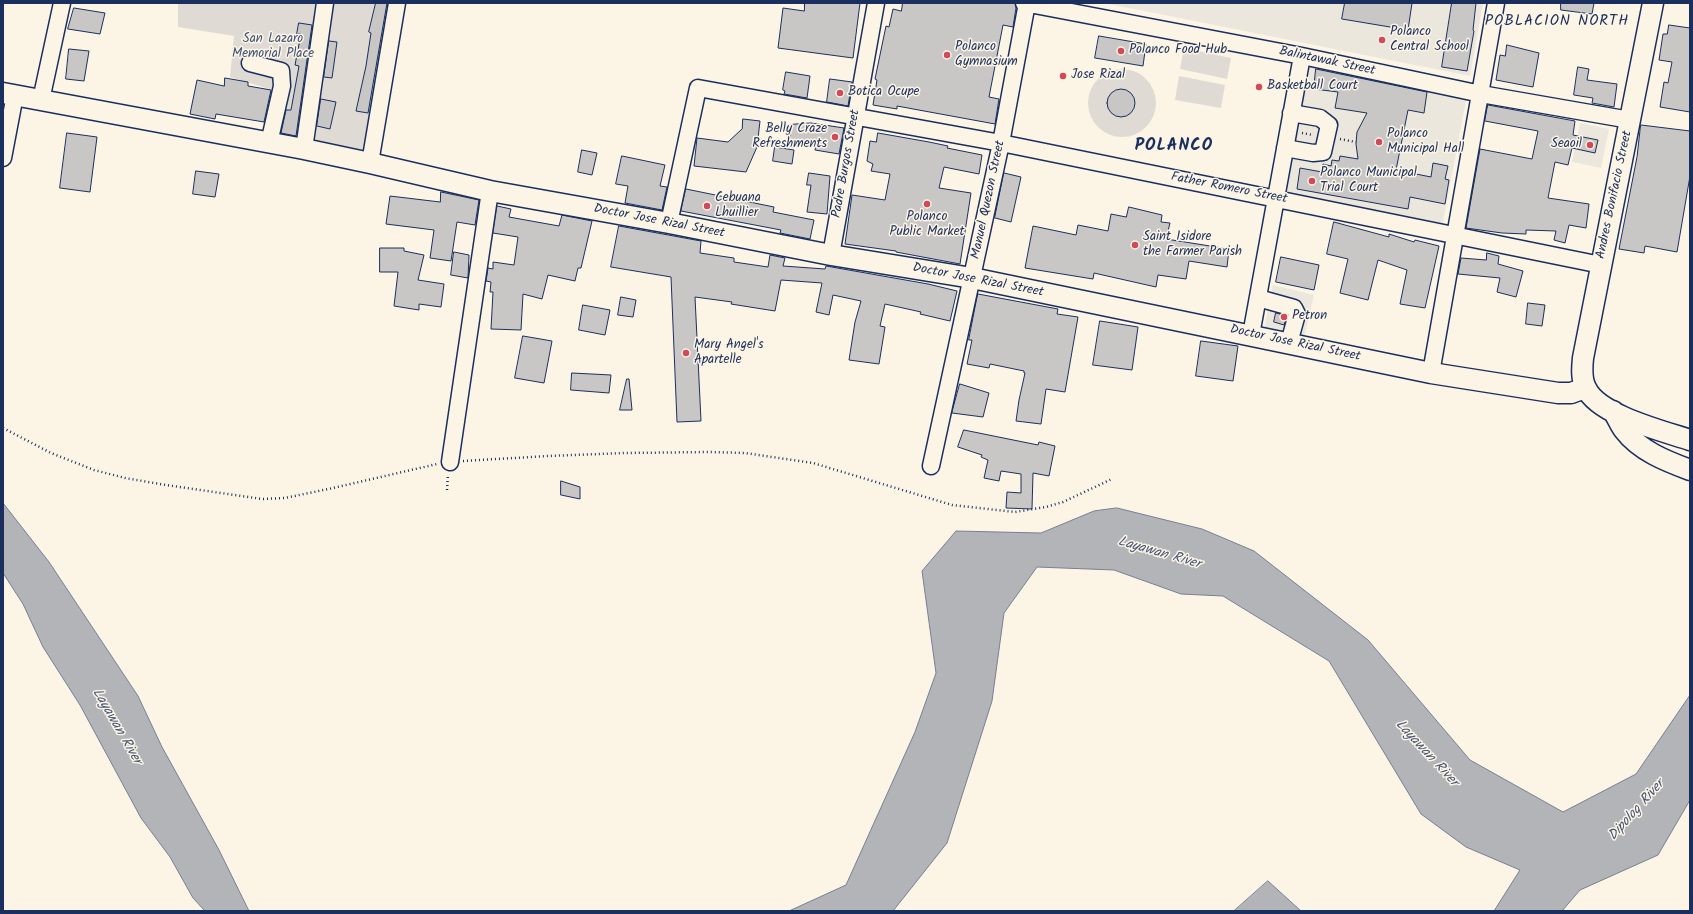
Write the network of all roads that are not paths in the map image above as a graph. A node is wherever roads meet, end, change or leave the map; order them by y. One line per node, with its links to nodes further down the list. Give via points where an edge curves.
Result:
1 (62, 3): 12 (street)
2 (325, 3): 19 (street)
3 (397, 3): 21 (street)
4 (876, 3): 14 (street, Padre Burgos Street)
5 (1026, 3): 8 (street, Balintawak Street); 17 (street, Manuel Quezon Street)
6 (1496, 3): 11 (street)
7 (1653, 3): 15 (main road, Andres Bonifacio Street)
8 (1302, 56): 11 (street, Balintawak Street); 13 (street)
9 (250, 63): 16 (street, via 281,71 282,86)
10 (9, 94): 12 (main road, Doctor Jose Rizal Street); 20 (street)
11 (1481, 94): 15 (street, Balintawak Street); 25 (street)
12 (41, 100): 16 (main road, Doctor Jose Rizal Street)
13 (1291, 114): 18 (street); 18 (street, via 1320,118 1329,125 1323,152 1313,153)
14 (856, 117): 17 (street, Father Romero Street); 24 (street, Father Romero Street, via 698,88); 26 (street, Padre Burgos Street)
15 (1630, 120): 27 (main road, Andres Bonifacio Street)
16 (269, 143): 19 (main road, Doctor Jose Rizal Street)
17 (1001, 143): 23 (street, Father Romero Street); 28 (street, Manuel Quezon Street)
18 (1285, 148): 23 (street)
19 (304, 149): 21 (main road, Doctor Jose Rizal Street)
20 (3, 158)
21 (370, 163): 22 (main road, Doctor Jose Rizal Street)
22 (490, 191): 24 (main road, Doctor Jose Rizal Street); 36 (street)
23 (1276, 198): 25 (street, Father Romero Street); 29 (street)
24 (669, 223): 26 (main road, Doctor Jose Rizal Street)
25 (1456, 236): 27 (street, Father Romero Street); 32 (street)
26 (831, 255): 28 (main road, Doctor Jose Rizal Street)
27 (1601, 265): 33 (main road, Andres Bonifacio Street, via 1583,358 1582,375)
28 (972, 278): 30 (main road, Doctor Jose Rizal Street); 37 (street, Manuel Quezon Street)
29 (1258, 298): 30 (street); 31 (street, via 1296,310)
30 (1251, 335): 31 (main road, Doctor Jose Rizal Street)
31 (1289, 343): 32 (main road, Doctor Jose Rizal Street)
32 (1431, 373): 33 (main road, Doctor Jose Rizal Street, via 1558,394)
33 (1585, 388): 34 (main road, via 1595,400)
34 (1613, 411): 35 (main road); 38 (main road, via 1623,430 1641,447)
35 (1690, 440)
36 (450, 462)
37 (930, 466)
38 (1690, 470)

